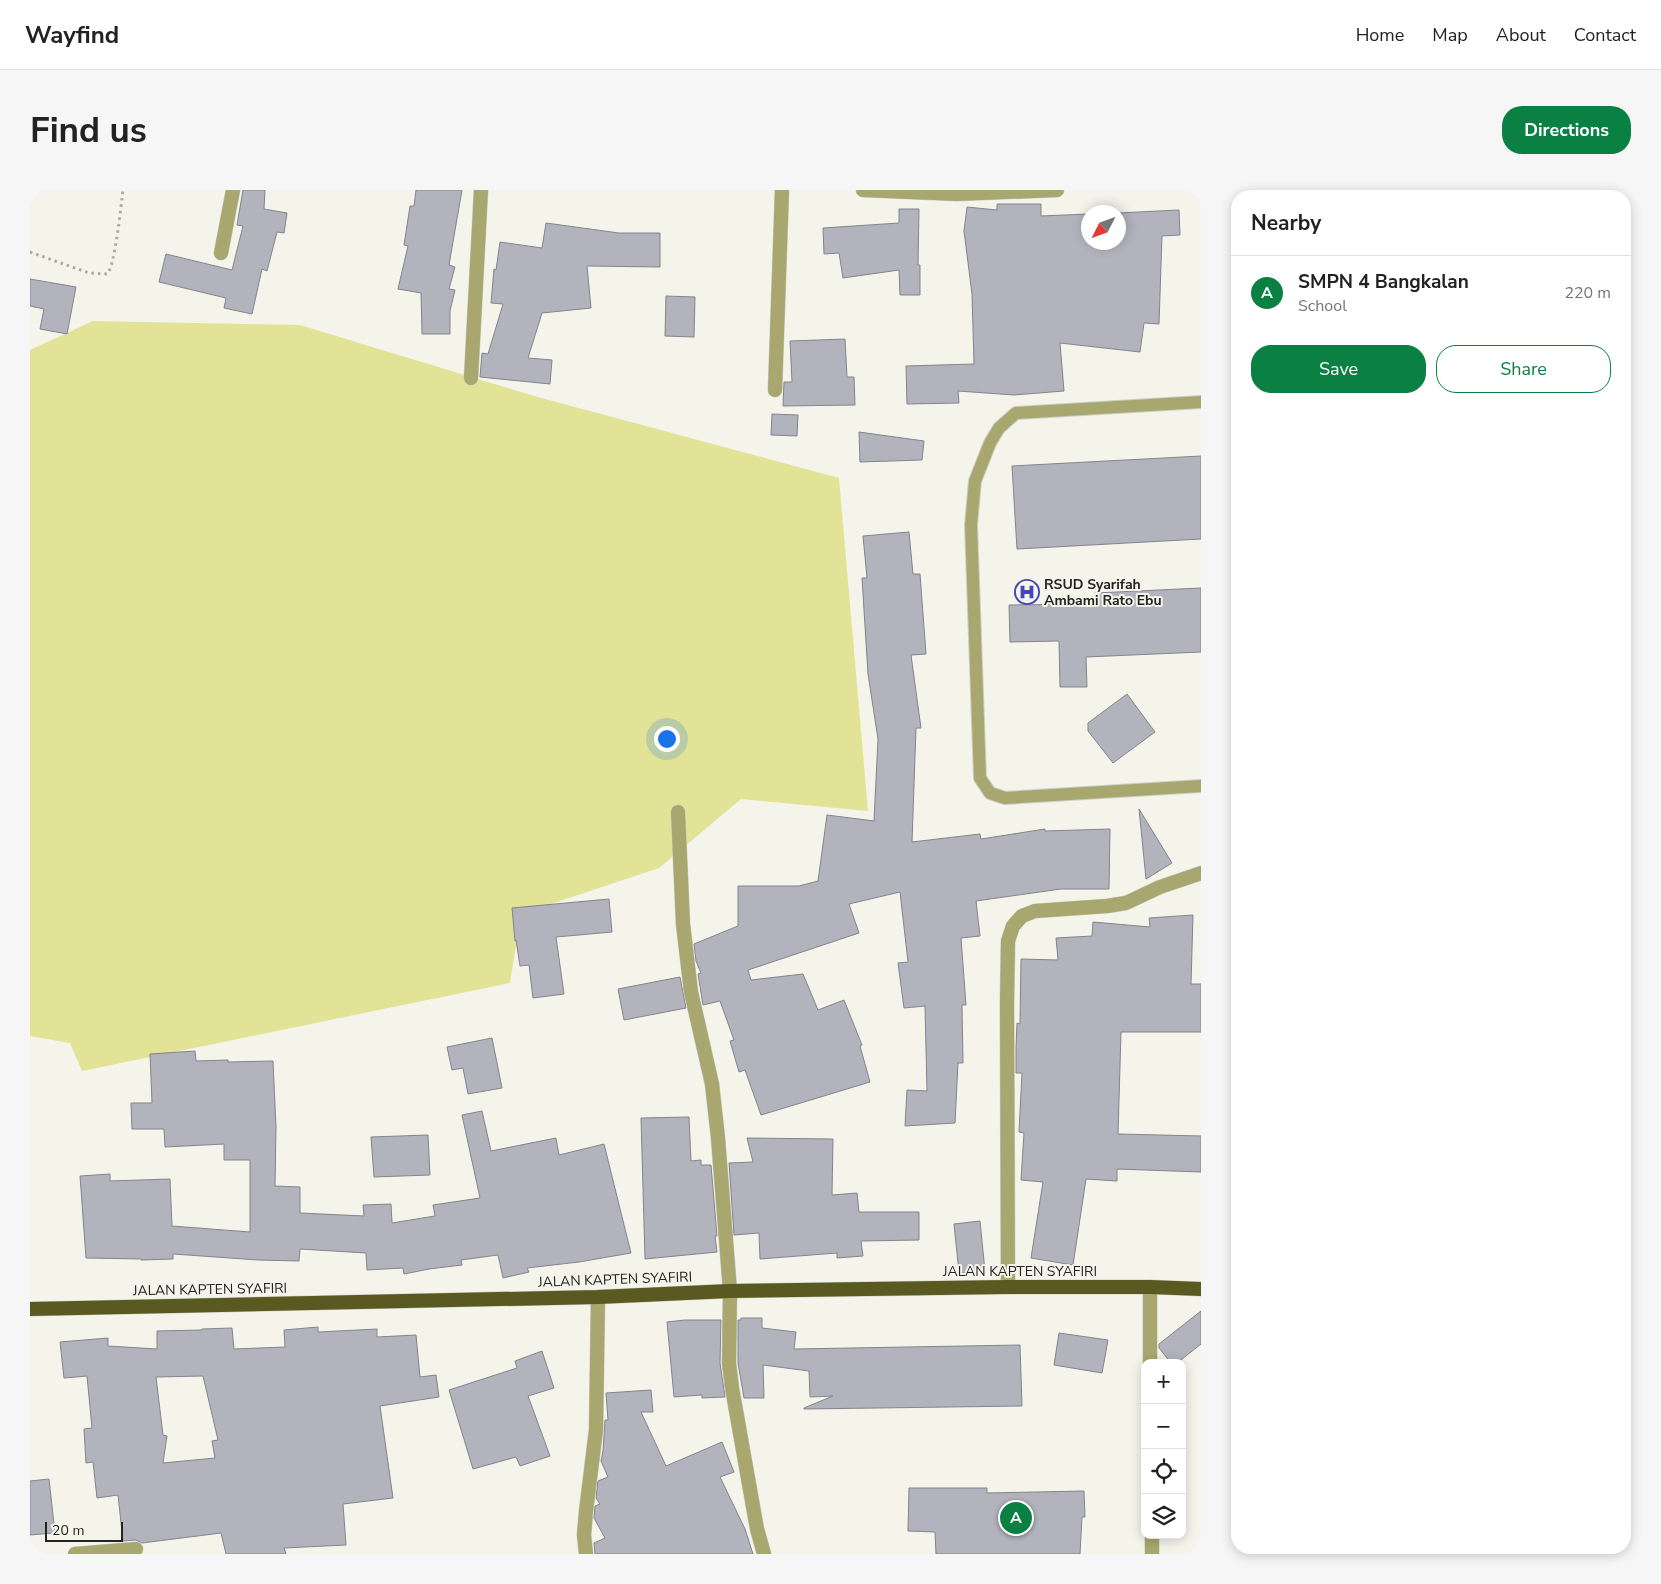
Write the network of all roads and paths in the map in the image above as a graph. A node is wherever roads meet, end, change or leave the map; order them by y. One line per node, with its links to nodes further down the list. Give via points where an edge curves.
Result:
1 (123, 190): 7 (path, via 113,259 107,274 89,273)
2 (234, 190): 8 (street)
3 (481, 190): 9 (street)
4 (782, 190): 10 (street)
5 (863, 190): 6 (street, via 957,194)
6 (1057, 190)
7 (30, 252)
8 (221, 253)
9 (471, 378)
10 (775, 390)
11 (1201, 402): 12 (lane, via 1016,412 999,428 990,443 975,481 971,525 980,778 990,793 1006,798)
12 (1201, 786)
13 (678, 812): 18 (street, via 683,924 691,992 712,1084)
14 (1201, 873): 15 (street, via 1126,903 1035,911 1022,916 1013,926 1008,941)
15 (1008, 1286): 16 (highway, JALAN KAPTEN SYAFIRI); 18 (highway, JALAN KAPTEN SYAFIRI)
16 (1150, 1287): 17 (highway, JALAN KAPTEN SYAFIRI); 21 (street)
17 (1201, 1289)
18 (730, 1291): 19 (highway, JALAN KAPTEN SYAFIRI); 26 (street, via 732,1388)
19 (598, 1296): 20 (highway, JALAN KAPTEN SYAFIRI); 25 (street, via 596,1430 584,1535)
20 (30, 1309)
21 (1150, 1359)
22 (1152, 1539): 27 (street)
23 (136, 1549): 24 (street)
24 (75, 1554)
25 (586, 1554)
26 (764, 1554)
27 (1152, 1554)

